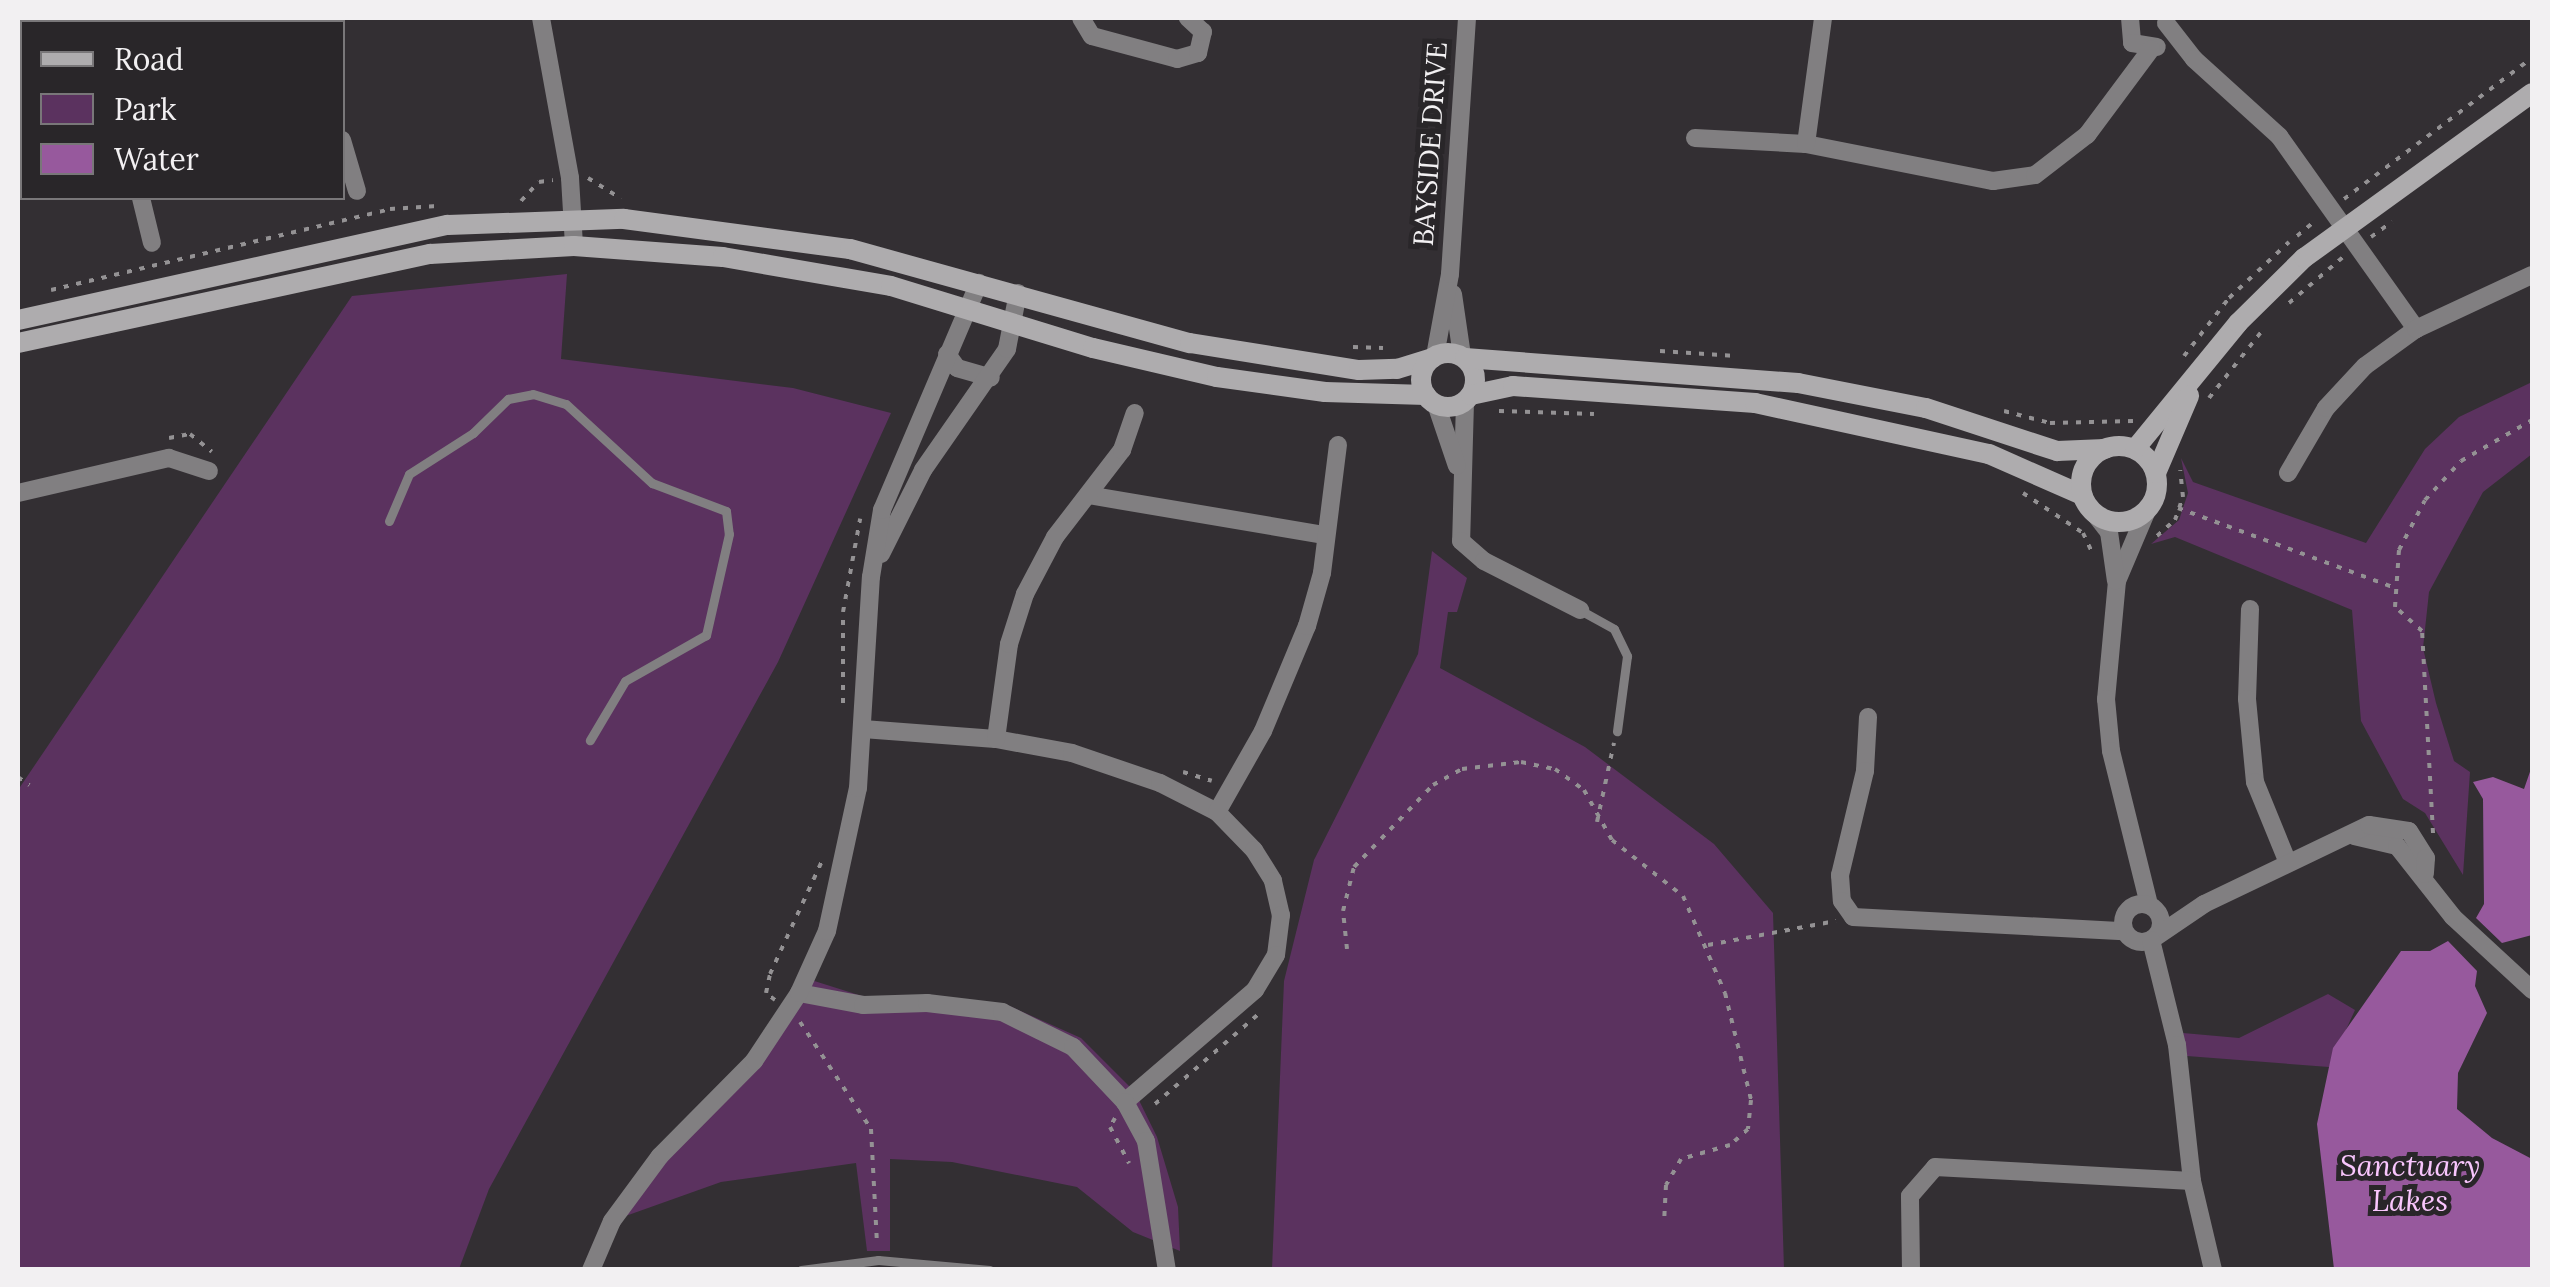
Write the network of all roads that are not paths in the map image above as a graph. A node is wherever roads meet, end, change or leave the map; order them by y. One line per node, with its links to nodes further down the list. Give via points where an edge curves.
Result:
1 (542, 18): 18 (street)
2 (1081, 18): 3 (street, via 1092,36 1177,60 1198,53 1203,32)
3 (1188, 18)
4 (1467, 18): 22 (street, BAYSIDE DRIVE)
5 (1823, 18): 14 (street)
6 (2117, 18): 8 (street)
7 (2165, 20): 9 (street); 10 (street)
8 (2130, 31): 9 (street); 11 (street)
9 (2154, 48): 10 (street); 11 (street)
10 (2194, 59): 19 (street, via 2280,136)
11 (2122, 80): 14 (street, via 2087,135 2036,175 1993,180)
12 (2532, 94): 19 (street)
13 (1694, 138): 14 (street)
14 (1806, 144)
15 (345, 150): 16 (street)
16 (357, 192)
17 (142, 200): 20 (street)
18 (572, 218): 21 (street); 24 (street, via 787,238); 28 (street, via 400,233)
19 (2346, 228): 29 (street); 34 (street, via 2238,323)
20 (152, 242)
21 (574, 246): 26 (street, via 782,265); 30 (street, via 386,262)
22 (1450, 274): 32 (street, BAYSIDE DRIVE); 33 (street, BAYSIDE DRIVE)
23 (2532, 275): 29 (street)
24 (980, 282): 25 (street); 26 (street)
25 (1018, 293): 27 (street); 32 (street, via 1149,334 1274,357 1378,371)
26 (972, 307): 27 (street); 31 (street)
27 (1009, 319): 35 (street, via 1011,339); 37 (street, via 1093,348 1217,377)
28 (18, 320)
29 (2416, 330): 43 (street, via 2365,366 2326,408)
30 (18, 344)
31 (948, 354): 35 (street, via 957,368); 53 (street, via 882,510)
32 (1433, 357): 33 (street); 37 (street, via 1421,379)
33 (1463, 357): 36 (street, via 1476,380); 40 (street, via 1798,383 1926,408 2057,451)
34 (2198, 376): 41 (street); 44 (street)
35 (991, 378): 53 (street, via 923,470)
36 (1468, 398): 37 (street); 45 (street); 47 (street, via 1546,386 1755,402 1989,454)
37 (1431, 400): 45 (street)
38 (1136, 413): 48 (street, via 1122,450)
39 (1338, 446): 52 (street)
40 (2105, 449): 41 (street); 47 (street, via 2087,462)
41 (2134, 449): 44 (street)
42 (209, 471): 46 (street, via 170,458)
43 (2288, 472)
44 (2156, 473): 49 (street)
45 (1461, 476): 56 (street, via 1460,541 1484,561)
46 (18, 493)
47 (2082, 494): 50 (street)
48 (1088, 495): 52 (street); 60 (street, via 1024,594 1008,644)
49 (2148, 508): 50 (street, via 2116,522); 54 (street)
50 (2094, 513): 54 (street, via 2109,532)
51 (390, 520): 61 (lane, via 409,474 473,433 508,399 534,394 566,404 652,483 726,511 729,534 706,635 625,681)
52 (1325, 535): 62 (street, via 1308,626 1263,731)
53 (870, 577): 58 (street)
54 (2116, 582): 63 (street, via 2106,699)
55 (2250, 608): 64 (street, via 2247,699 2255,782)
56 (1580, 610): 59 (lane, via 1614,628 1627,656)
57 (1868, 716): 67 (street, via 1865,770 1840,875 1842,900 1853,917 2100,928)
58 (863, 730): 60 (street); 71 (street, via 851,835 827,931)
59 (1617, 732)
60 (996, 739): 62 (street, via 1072,753 1160,782)
61 (590, 740)
62 (1217, 812): 72 (street, via 1254,850 1272,882 1281,915 1276,955 1255,990)
63 (2134, 857): 66 (street); 67 (street)
64 (2288, 863): 65 (street); 70 (street, via 2354,836 2397,846 2453,917)
65 (2204, 904): 66 (street); 68 (street)
66 (2152, 907): 67 (street); 68 (street, via 2161,925)
67 (2126, 923): 68 (street); 69 (street)
68 (2154, 938): 69 (street)
69 (2157, 981): 73 (street, via 2186,1094)
70 (2532, 990)
71 (794, 1000): 72 (street, via 928,1002 1002,1012 1073,1047); 75 (street, via 754,1061 660,1156 612,1222)
72 (1125, 1102): 78 (street, via 1146,1141)
73 (2192, 1181): 79 (street, via 1935,1167 1910,1196); 80 (street)
74 (878, 1265): 76 (lane); 77 (lane)
75 (591, 1270)
76 (802, 1270)
77 (990, 1270)
78 (1167, 1270)
79 (1910, 1270)
80 (2213, 1270)

